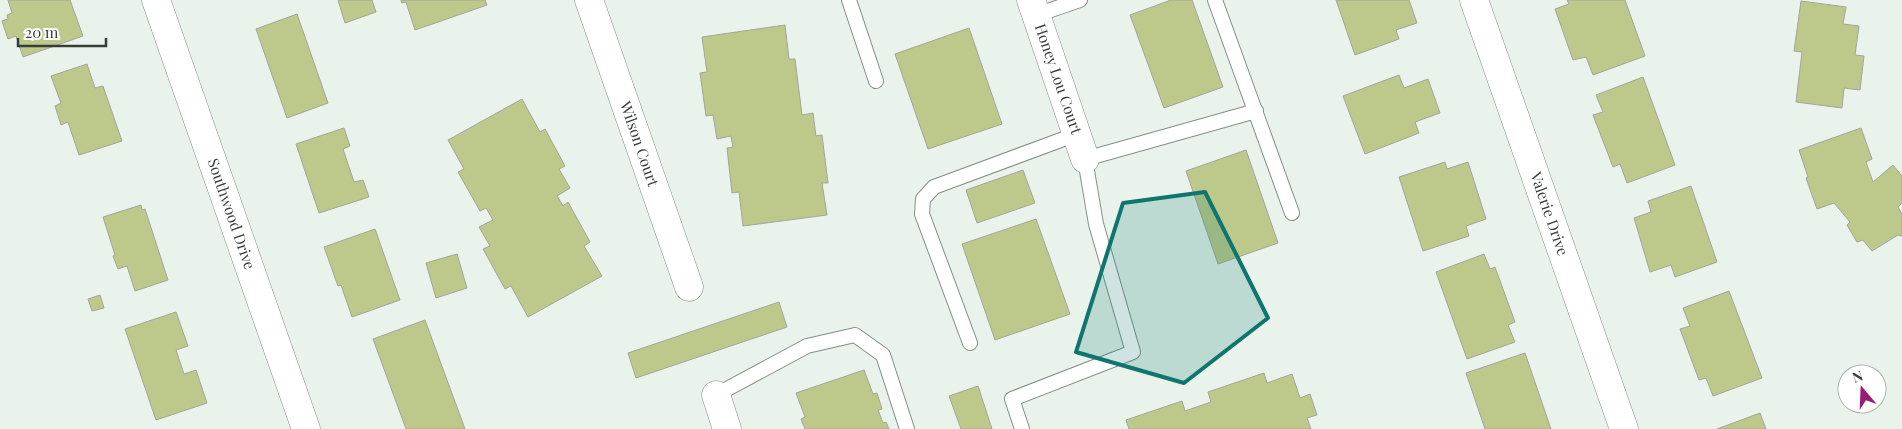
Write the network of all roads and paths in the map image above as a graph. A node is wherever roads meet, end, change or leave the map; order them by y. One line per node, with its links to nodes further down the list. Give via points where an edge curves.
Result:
1 (156, 0): 15 (street, Southwood Drive)
2 (589, 0): 12 (street, Wilson Court)
3 (849, 0): 8 (lane)
4 (1080, 0): 7 (lane)
5 (1215, 0): 9 (lane)
6 (1474, 0): 19 (street, Valerie Drive)
7 (1033, 8): 10 (street, Honey Lou Court)
8 (876, 80)
9 (1256, 111): 10 (lane); 11 (lane)
10 (1081, 146): 13 (lane, via 934,187 923,199 922,214); 18 (lane, via 1096,224 1133,352 1012,399)
11 (1292, 213)
12 (689, 287)
13 (970, 343)
14 (716, 395): 16 (street); 17 (lane, via 807,346 854,334 883,354)
15 (306, 429)
16 (727, 429)
17 (907, 429)
18 (1022, 429)
19 (1624, 429)

